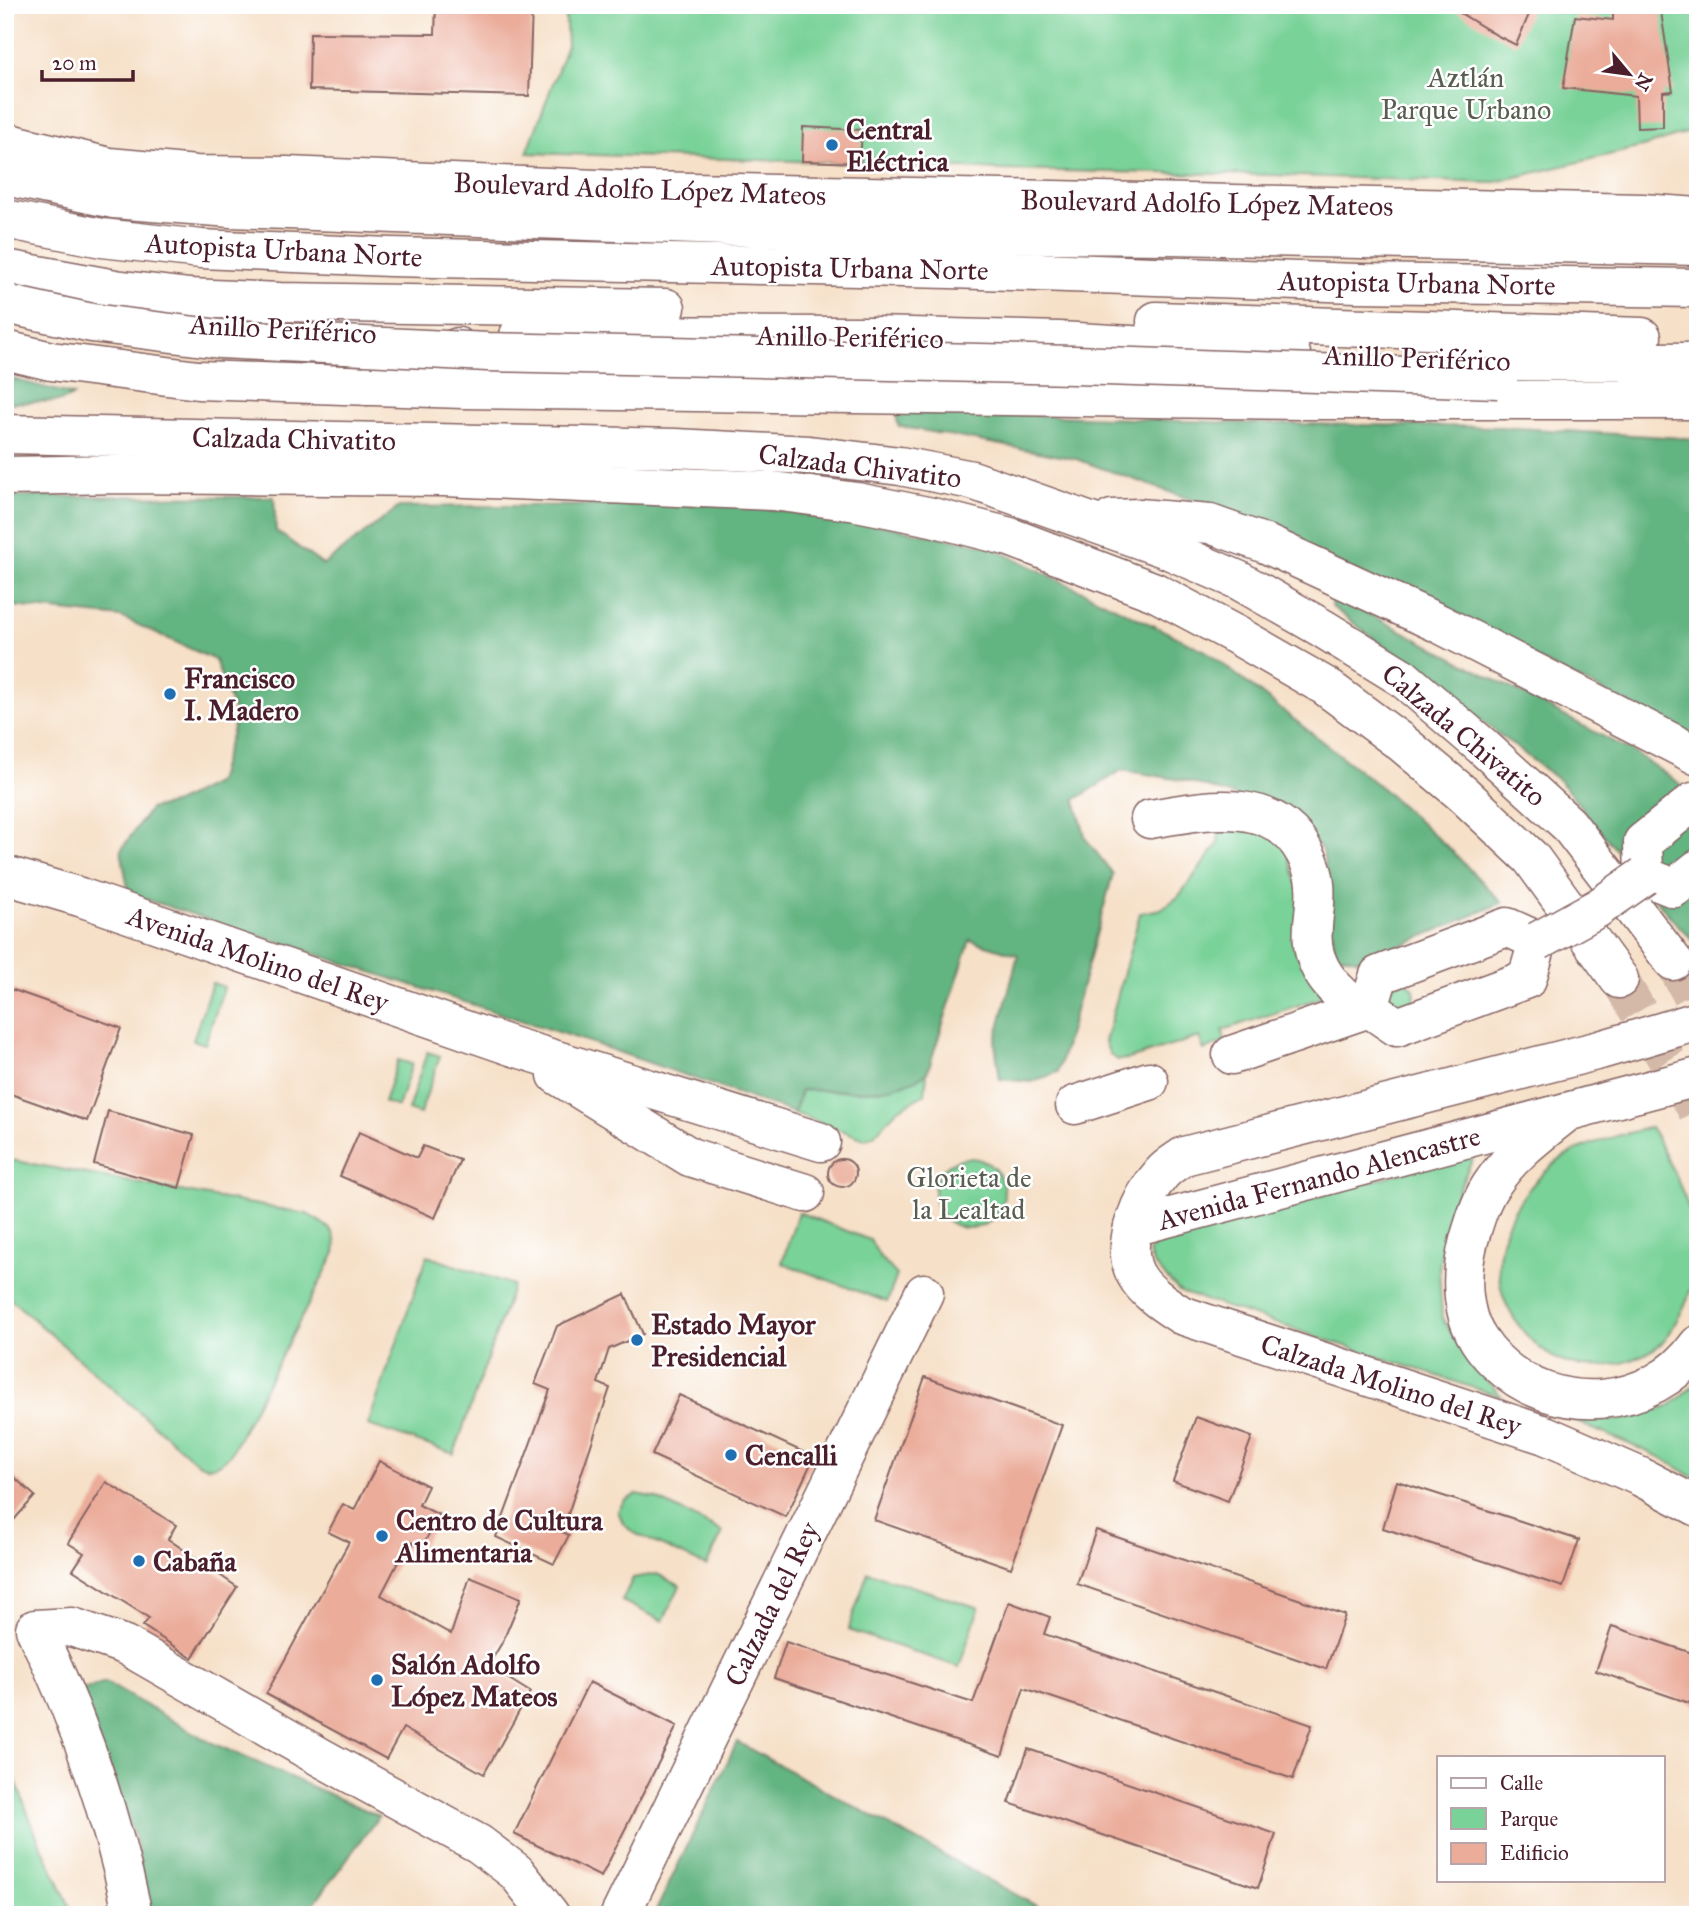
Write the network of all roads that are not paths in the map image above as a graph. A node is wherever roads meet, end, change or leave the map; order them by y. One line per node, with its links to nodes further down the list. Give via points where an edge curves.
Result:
1 (5, 142): 6 (main road, Boulevard Adolfo López Mateos, via 109,167 196,175 633,191)
2 (5, 176): 6 (main road, via 113,199 230,208 920,233)
3 (5, 209): 9 (main road, via 70,223 202,238 393,245 761,248)
4 (1698, 217): 6 (main road, Boulevard Adolfo López Mateos, via 1642,213)
5 (5, 219): 10 (main road, Autopista Urbana Norte, via 102,238 201,248 390,257)
6 (1170, 219): 7 (main road, via 1230,236)
7 (1698, 246)
8 (5, 269): 14 (main road, Autopista Urbana Norte, via 189,298 267,302 941,313)
9 (1698, 276)
10 (1698, 288)
11 (5, 294): 13 (main road, Anillo Periférico, via 113,316 213,327 347,335)
12 (5, 302): 18 (main road, bridge, via 92,323 220,340 488,352 1667,382)
13 (486, 335): 16 (main road, Anillo Periférico, via 873,336 1412,360); 17 (main road)
14 (1698, 340)
15 (5, 350): 17 (main road, via 198,380)
16 (1698, 362)
17 (367, 386): 19 (main road, via 1305,400)
18 (1698, 390)
19 (1698, 400)
20 (5, 435): 22 (main road, Calzada Chivatito, via 676,447 809,455 972,480)
21 (5, 476): 31 (main road, Calzada Chivatito, via 444,477 773,491 857,502 1010,537 1155,592 1325,686 1402,743 1531,858)
22 (1092, 521): 23 (main road, via 1139,518 1210,524 1266,544 1438,623); 30 (main road, Calzada Chivatito, via 1238,580 1403,678 1568,824)
23 (1698, 756)
24 (1698, 803): 28 (main road, via 1693,802 1643,842)
25 (1150, 819): 32 (main road, via 1208,809 1236,810 1282,824 1298,839 1310,863 1315,883 1312,947 1318,964 1326,979)
26 (1698, 869): 28 (main road, via 1674,888)
27 (5, 875): 34 (main road, Avenida Molino del Rey)
28 (1644, 876): 29 (main road, bridge)
29 (1538, 941): 32 (main road, via 1507,927 1379,975); 32 (main road, via 1527,979 1397,1027)
30 (1673, 961)
31 (1619, 979)
32 (1365, 1010): 35 (main road)
33 (1698, 1021): 42 (main road, Avenida Fernando Alencastre, via 1184,1156 1163,1171)
34 (511, 1046): 40 (main road, Avenida Molino del Rey); 41 (main road, Avenida Molino del Rey, via 690,1157)
35 (1232, 1055)
36 (1698, 1077): 39 (main road, Avenida Fernando Alencastre)
37 (1149, 1081): 38 (main road)
38 (1075, 1105)
39 (1567, 1112): 42 (main road, Avenida Fernando Alencastre); 44 (main road, via 1524,1146 1493,1181 1482,1203 1466,1251 1463,1285 1467,1315 1478,1338 1517,1378 1574,1400 1622,1396 1645,1388 1667,1375)
40 (821, 1142)
41 (805, 1193)
42 (1133, 1227): 45 (main road, Calzada Molino del Rey, via 1130,1254 1136,1275 1157,1299 1181,1315 1545,1435)
43 (924, 1293): 48 (main road, Calzada del Rey)
44 (1698, 1345)
45 (1698, 1507)
46 (133, 1915): 47 (main road, via 121,1856 89,1758 36,1629 72,1627 125,1645 479,1844 516,1872)
47 (550, 1915)
48 (620, 1915)

